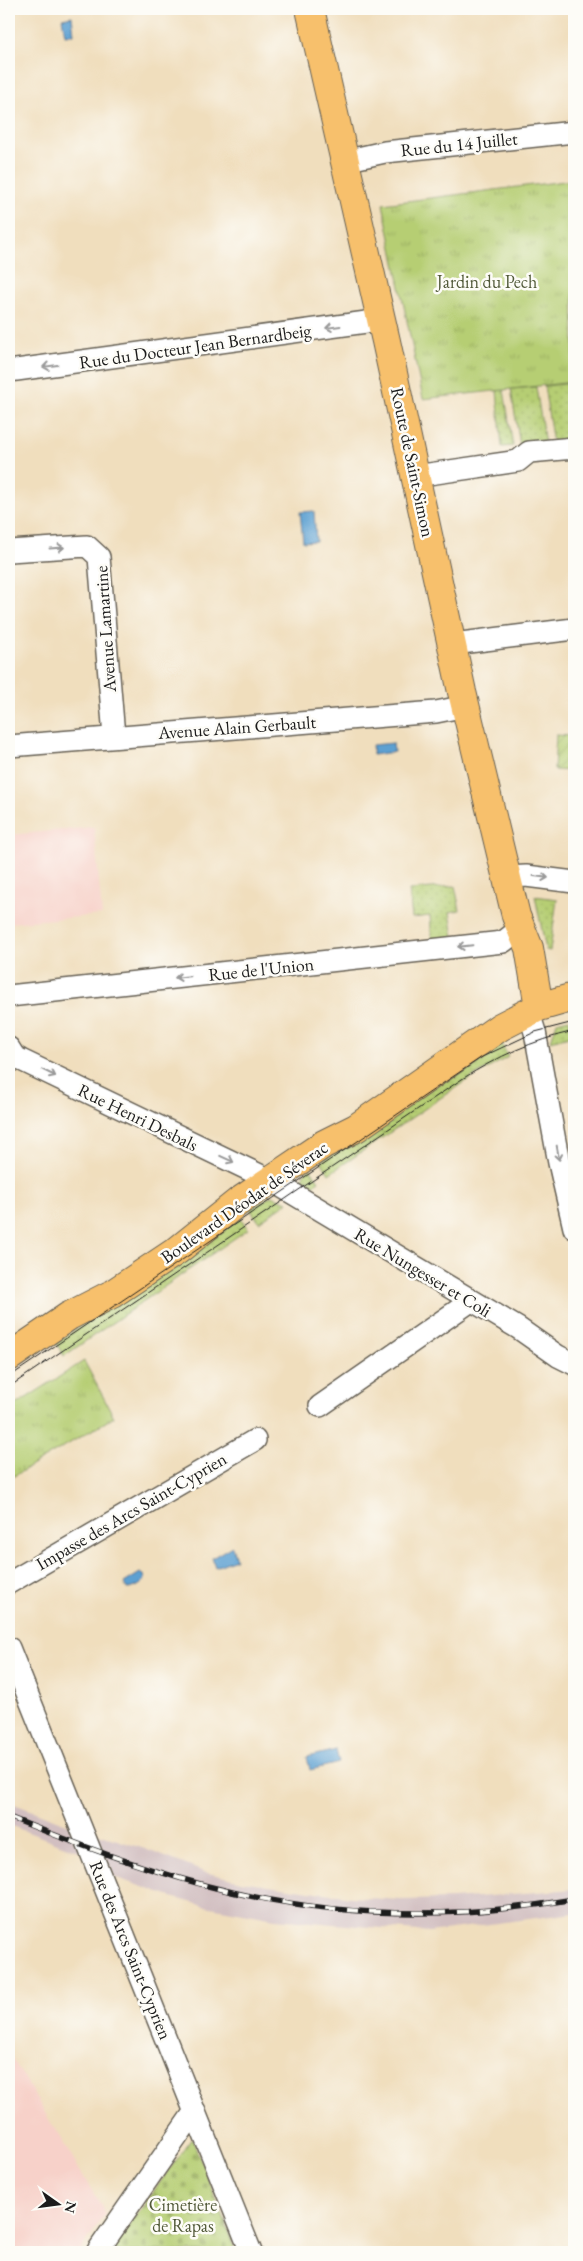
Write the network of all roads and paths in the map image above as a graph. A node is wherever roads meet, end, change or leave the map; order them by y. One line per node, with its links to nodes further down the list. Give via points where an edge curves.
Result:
1 (310, 9): 3 (main road, Route de Saint-Simon)
2 (574, 132): 3 (street, Rue du 14 Juillet, via 385,152)
3 (344, 161): 4 (main road, Route de Saint-Simon)
4 (381, 320): 5 (street, Rue du Docteur Jean Bernardbeig, one-way to 5); 7 (main road, Route de Saint-Simon)
5 (9, 371)
6 (574, 448): 7 (street, via 529,452 518,461)
7 (415, 476): 10 (main road, Route de Saint-Simon)
8 (9, 551): 12 (street, Avenue Lamartine, one-way to 12, via 87,546 100,556)
9 (574, 629): 10 (street)
10 (453, 644): 11 (main road, Route de Saint-Simon)
11 (466, 706): 12 (street, Avenue Alain Gerbault, via 436,712); 14 (main road, Route de Saint-Simon)
12 (114, 736): 13 (street, Avenue Alain Gerbault)
13 (9, 746)
14 (507, 877): 15 (street, one-way to 15); 16 (main road, Route de Saint-Simon)
15 (574, 882)
16 (514, 934): 17 (street, Rue de l'Union, one-way to 17, via 503,942); 19 (main road, Route de Saint-Simon)
17 (9, 996)
18 (574, 997): 19 (main road, Boulevard Déodat de Séverac)
19 (534, 1018): 21 (main road, Boulevard Déodat de Séverac, via 500,1027 356,1128 324,1144); 22 (street, one-way to 22)
20 (11, 1054): 21 (street, Rue Henri Desbals, one-way to 21)
21 (272, 1181): 23 (street, Rue Nungesser et Coli); 24 (main road, Boulevard Déodat de Séverac, via 238,1202 178,1250 112,1294 69,1316)
22 (574, 1228)
23 (471, 1301): 25 (street, Rue Nungesser et Coli); 26 (street)
24 (9, 1357)
25 (574, 1364)
26 (320, 1406)
27 (254, 1440): 28 (street, Impasse des Arcs Saint-Cyprien)
28 (9, 1583)
29 (9, 1648): 30 (street, Rue des Arcs Saint-Cyprien)
30 (195, 2111): 31 (street); 32 (street, Rue des Arcs Saint-Cyprien)
31 (97, 2252)
32 (251, 2252)

